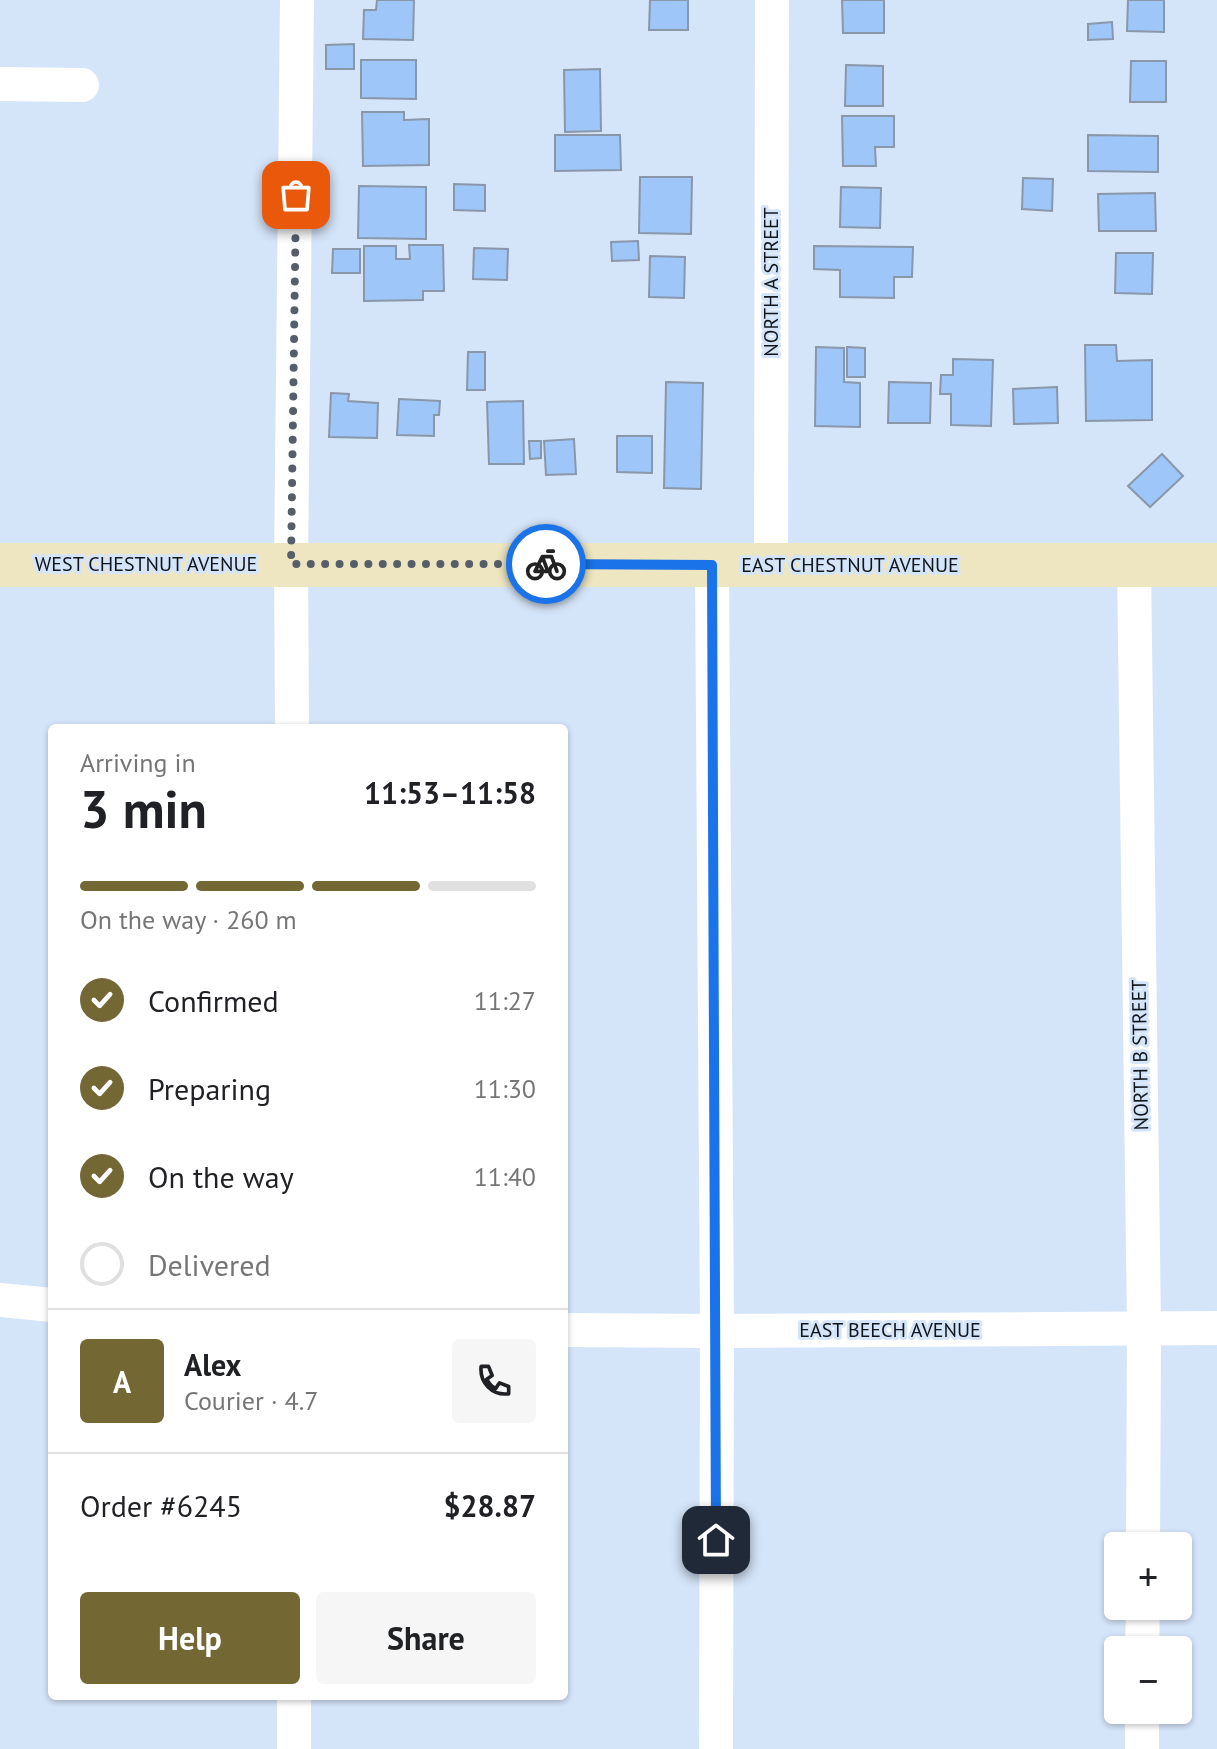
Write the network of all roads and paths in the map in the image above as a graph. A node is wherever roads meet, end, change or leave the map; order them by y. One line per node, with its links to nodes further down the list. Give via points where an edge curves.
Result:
1 (297, 0): 5 (street)
2 (772, 0): 8 (street, NORTH A STREET)
3 (0, 84): 4 (street)
4 (82, 85)
5 (291, 564): 6 (street, WEST CHESTNUT AVENUE); 7 (street, EAST CHESTNUT AVENUE); 11 (street)
6 (0, 565)
7 (712, 565): 8 (street, EAST CHESTNUT AVENUE); 17 (street)
8 (771, 565): 9 (street, EAST CHESTNUT AVENUE)
9 (1134, 565): 10 (street, EAST CHESTNUT AVENUE); 14 (street, NORTH B STREET)
10 (1217, 565)
11 (292, 724)
12 (0, 1300): 13 (street)
13 (48, 1305)
14 (1144, 1328): 15 (street, EAST BEECH AVENUE); 17 (street, EAST BEECH AVENUE); 18 (street, NORTH B STREET)
15 (1217, 1328)
16 (568, 1330): 17 (street, EAST BEECH AVENUE)
17 (717, 1331): 22 (street)
18 (1143, 1532)
19 (294, 1700): 21 (street)
20 (1142, 1724): 23 (street)
21 (294, 1749)
22 (716, 1749)
23 (1142, 1749)

